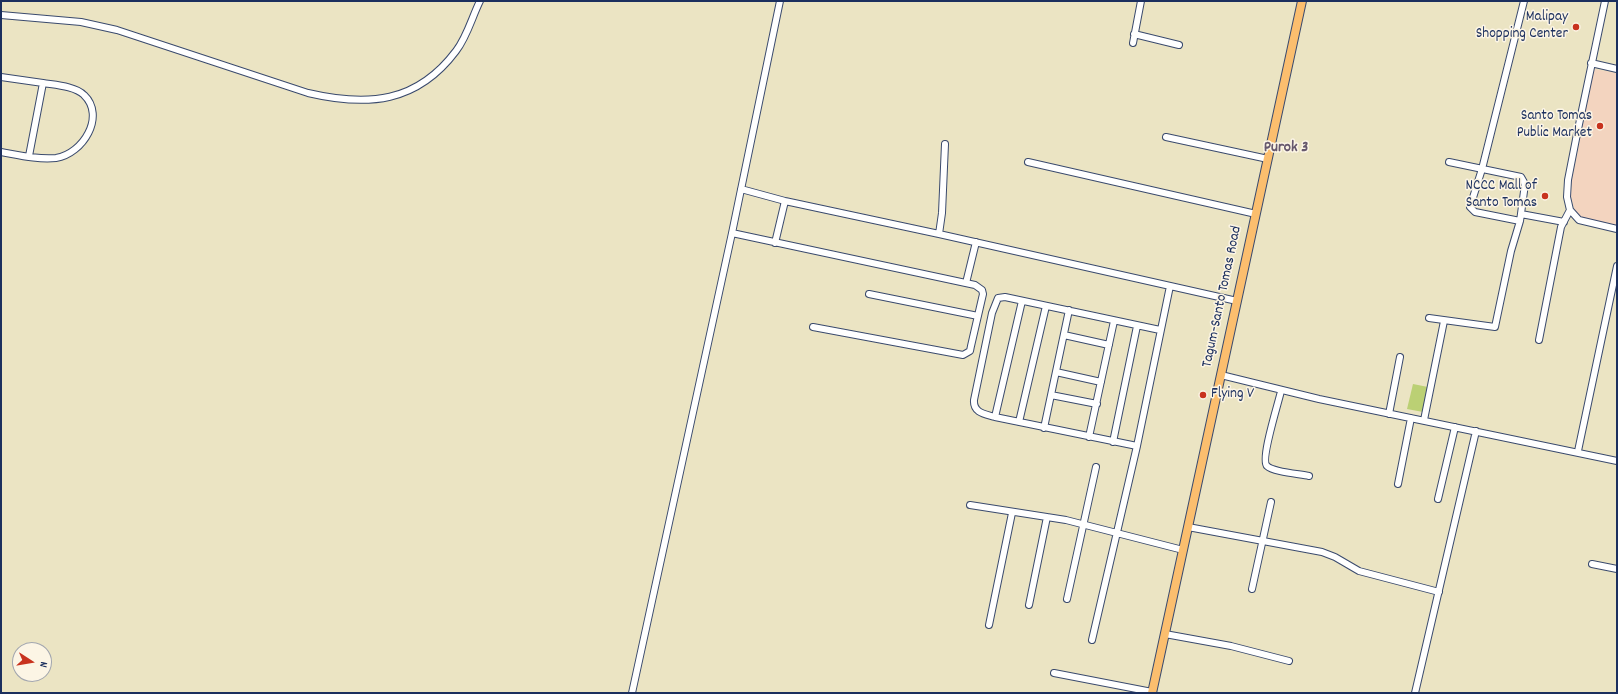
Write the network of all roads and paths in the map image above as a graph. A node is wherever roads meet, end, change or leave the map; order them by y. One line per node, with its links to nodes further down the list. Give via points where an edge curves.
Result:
1 (480, 1): 7 (street, via 457,50 427,82 401,94 363,101 335,99 308,93 117,30 81,22)
2 (780, 1): 23 (street)
3 (1141, 1): 8 (street)
4 (1302, 1): 19 (main road, Tagum-Santo Tomas Road)
5 (1524, 1): 22 (street)
6 (1605, 1): 11 (street)
7 (1, 14)
8 (1134, 34): 9 (street); 10 (street)
9 (1133, 43)
10 (1179, 45)
11 (1591, 63): 12 (street); 25 (street, via 1568,180 1567,196)
12 (1617, 69)
13 (1, 77): 14 (street)
14 (43, 82): 18 (street); 18 (street, via 77,90 83,94 93,108 91,128 71,152 58,158)
15 (1166, 138): 19 (street)
16 (945, 144): 32 (street)
17 (1, 152): 18 (street)
18 (29, 156)
19 (1268, 160): 26 (main road, Tagum-Santo Tomas Road)
20 (1028, 162): 26 (street)
21 (1449, 162): 22 (street)
22 (1482, 169): 27 (street, via 1523,179 1525,184); 28 (street, via 1471,209)
23 (741, 189): 24 (street); 31 (street)
24 (785, 201): 32 (street); 34 (street)
25 (1570, 210): 29 (street); 30 (street, via 1585,223)
26 (1256, 214): 40 (main road, Tagum-Santo Tomas Road)
27 (1521, 214): 28 (street); 29 (street)
28 (1520, 221): 46 (street, via 1495,328)
29 (1564, 222): 51 (street)
30 (1617, 229)
31 (732, 233): 34 (street); 97 (street)
32 (939, 234): 33 (street)
33 (976, 242): 36 (street); 37 (street)
34 (775, 243): 36 (street)
35 (1617, 266): 71 (street)
36 (966, 282): 43 (street, via 982,290)
37 (1170, 286): 40 (street); 49 (street)
38 (870, 294): 43 (street)
39 (1022, 301): 41 (street); 61 (street); 61 (street, via 998,298 992,313 974,404 977,411)
40 (1237, 301): 55 (main road, Tagum-Santo Tomas Road)
41 (1046, 306): 42 (street); 64 (street)
42 (1069, 310): 45 (street); 50 (street)
43 (978, 316): 48 (street, via 970,352 963,355)
44 (1429, 318): 46 (street)
45 (1114, 321): 47 (street); 52 (street)
46 (1444, 321): 63 (street)
47 (1137, 326): 49 (street); 69 (street)
48 (813, 327)
49 (1160, 330): 70 (street)
50 (1064, 335): 52 (street); 54 (street)
51 (1539, 340)
52 (1109, 346): 56 (street)
53 (1400, 357): 60 (street)
54 (1056, 372): 56 (street); 58 (street)
55 (1221, 375): 57 (street); 82 (main road, Tagum-Santo Tomas Road)
56 (1101, 382): 59 (street)
57 (1281, 391): 60 (street); 74 (street, via 1265,463 1267,467 1276,470)
58 (1051, 395): 59 (street); 66 (street)
59 (1097, 404): 68 (street)
60 (1389, 414): 62 (street)
61 (995, 418): 64 (street)
62 (1411, 418): 63 (street); 75 (street)
63 (1424, 420): 65 (street)
64 (1019, 422): 66 (street)
65 (1455, 426): 67 (street); 76 (street)
66 (1044, 428): 68 (street)
67 (1476, 431): 71 (street); 89 (street)
68 (1089, 437): 69 (street)
69 (1113, 442): 70 (street)
70 (1137, 446): 83 (street)
71 (1578, 451): 72 (street)
72 (1617, 461)
73 (1096, 467): 81 (street)
74 (1309, 476)
75 (1398, 484)
76 (1438, 499)
77 (1271, 502): 84 (street)
78 (970, 505): 79 (street)
79 (1012, 513): 80 (street); 92 (street)
80 (1047, 517): 81 (street); 91 (street)
81 (1083, 525): 83 (street); 90 (street)
82 (1188, 527): 84 (street); 85 (main road, Tagum-Santo Tomas Road)
83 (1115, 534): 85 (street); 94 (street)
84 (1262, 542): 88 (street); 89 (street, via 1322,552 1358,571)
85 (1183, 550): 93 (main road, Tagum-Santo Tomas Road)
86 (1592, 564): 87 (street)
87 (1617, 569)
88 (1252, 589)
89 (1439, 592): 99 (street)
90 (1067, 599)
91 (1029, 605)
92 (989, 625)
93 (1165, 634): 95 (street); 98 (main road, Tagum-Santo Tomas Road)
94 (1092, 640)
95 (1288, 660)
96 (1054, 673): 98 (street)
97 (632, 693)
98 (1152, 693)
99 (1414, 693)

